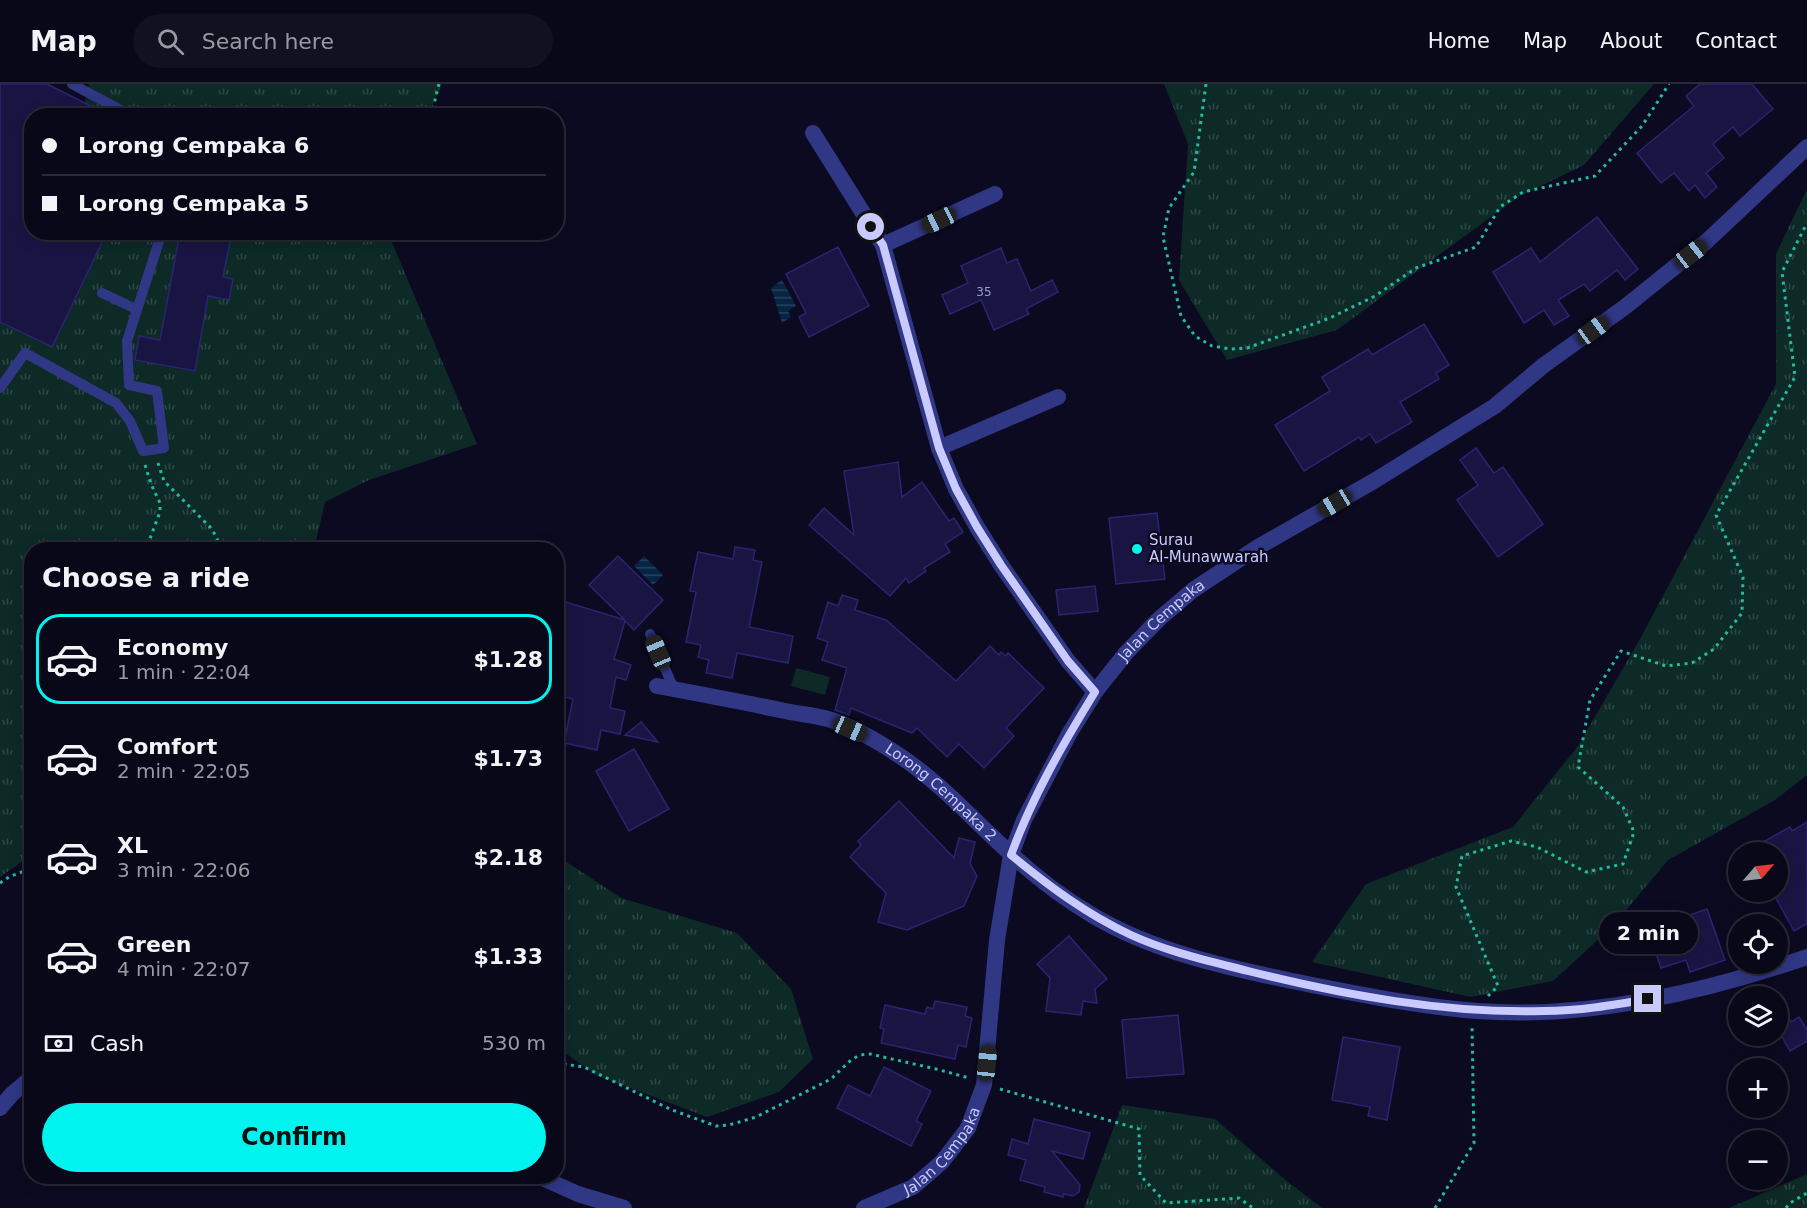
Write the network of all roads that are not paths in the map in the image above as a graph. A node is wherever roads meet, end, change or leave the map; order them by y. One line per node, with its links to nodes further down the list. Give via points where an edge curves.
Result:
1 (72, 84): 2 (lane)
2 (117, 108)
3 (813, 133): 7 (street)
4 (1807, 147): 16 (street, Jalan Cempaka, via 1707,242 1495,406 1193,590 1126,653)
5 (995, 194): 7 (street)
6 (159, 240): 9 (lane)
7 (883, 245): 12 (street)
8 (102, 293): 9 (lane)
9 (136, 309): 10 (lane, via 127,341 129,385 157,391 164,448 148,450 116,403 25,353)
10 (0, 388)
11 (1058, 397): 12 (street)
12 (939, 448): 16 (street, via 956,489 989,546 1068,661)
13 (650, 634): 15 (lane)
14 (657, 686): 15 (street, Lorong Cempaka 2)
15 (674, 689): 17 (street, Lorong Cempaka 2, via 830,720 869,737 934,783)
16 (1095, 692): 17 (street, Jalan Cempaka, via 1024,820)
17 (1011, 855): 18 (street, Lorong Cempaka 2, via 1093,916 1133,936 1184,954 1368,996 1472,1010 1546,1011 1612,1005 1750,977); 23 (street, Jalan Cempaka, via 997,940 984,1085 968,1128 942,1162 913,1187)
18 (1807, 957)
19 (24, 1084): 20 (street)
20 (0, 1108)
21 (556, 1184): 22 (street)
22 (624, 1208)
23 (864, 1208)

